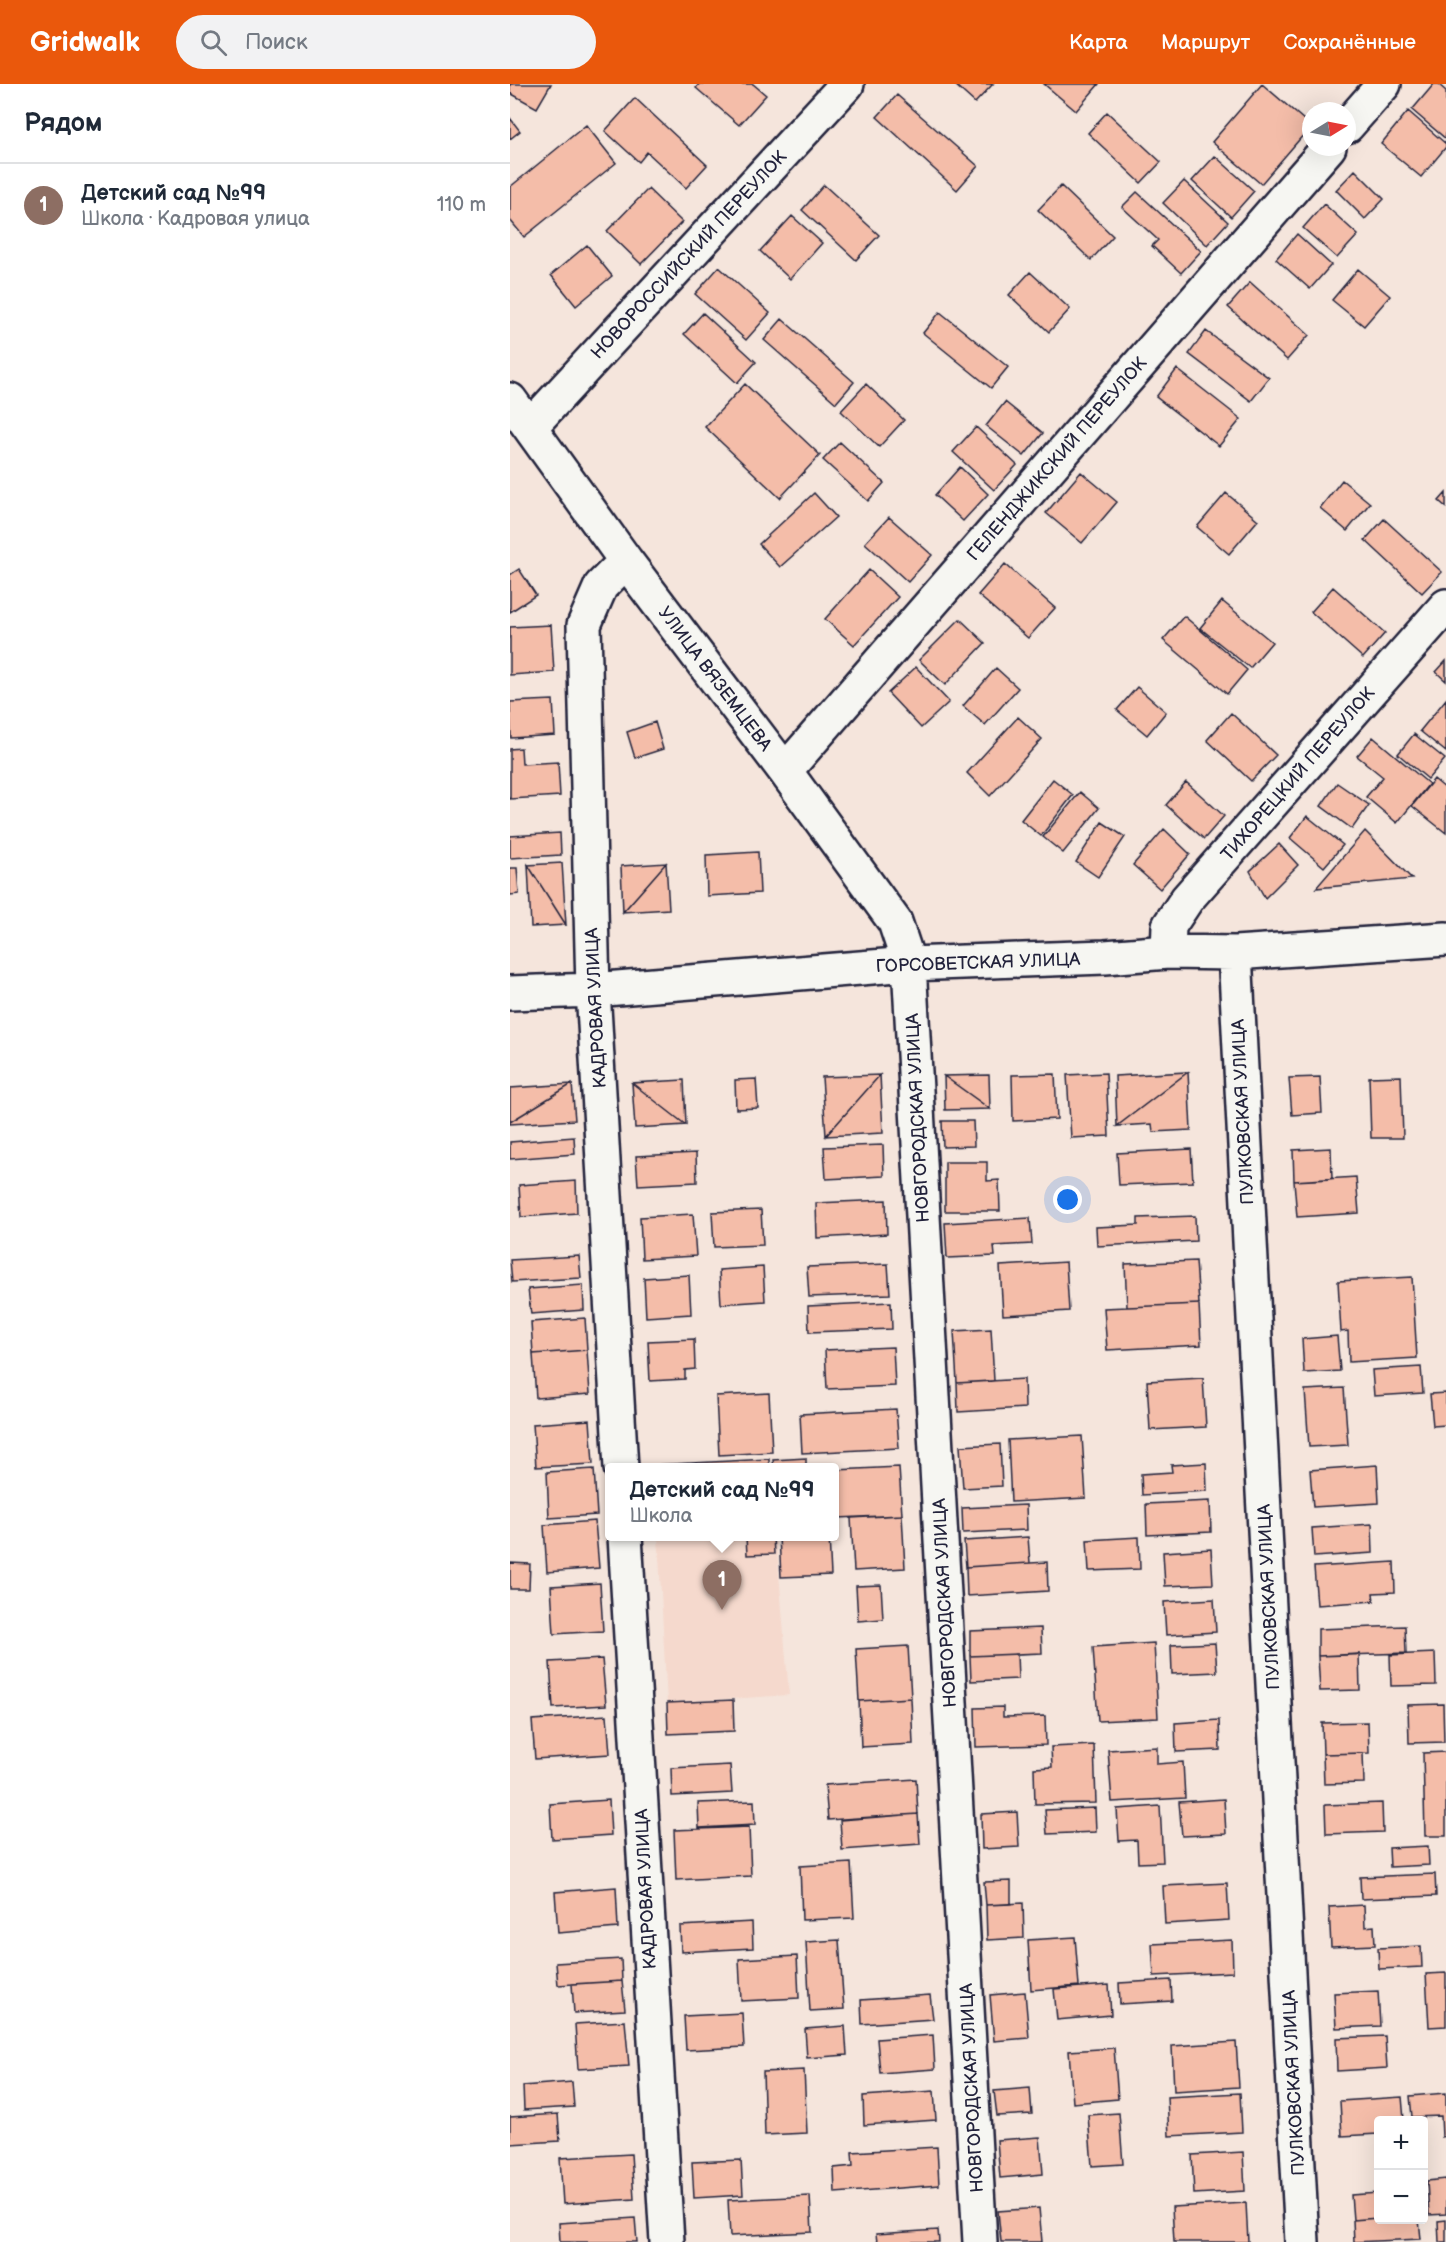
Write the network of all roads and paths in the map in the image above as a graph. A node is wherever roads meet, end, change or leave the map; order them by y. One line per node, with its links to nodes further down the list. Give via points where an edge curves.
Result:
1 (847, 84): 6 (street, НОВОРОССИЙСКИЙ ПЕРЕУЛОК)
2 (1384, 84): 3 (street)
3 (1356, 116)
4 (1321, 156): 9 (street, ГЕЛЕНДЖИКСКИЙ ПЕРЕУЛОК)
5 (510, 400): 6 (street, УЛИЦА ВЯЗЕМЦЕВА)
6 (530, 427): 7 (street, УЛИЦА ВЯЗЕМЦЕВА)
7 (626, 561): 9 (street, УЛИЦА ВЯЗЕМЦЕВА); 14 (street, КАДРОВАЯ УЛИЦА, via 601,586 584,625)
8 (1446, 606): 11 (street, ТИХОРЕЦКИЙ ПЕРЕУЛОК, via 1186,899 1169,926)
9 (784, 771): 13 (street, УЛИЦА ВЯЗЕМЦЕВА, via 895,922)
10 (1446, 939): 12 (street, ГОРСОВЕТСКАЯ УЛИЦА)
11 (1168, 952): 12 (street, ГОРСОВЕТСКАЯ УЛИЦА); 13 (street, ГОРСОВЕТСКАЯ УЛИЦА)
12 (1235, 952): 20 (street, ПУЛКОВСКАЯ УЛИЦА)
13 (909, 964): 14 (street, ГОРСОВЕТСКАЯ УЛИЦА); 19 (street, НОВГОРОДСКАЯ УЛИЦА)
14 (593, 990): 15 (street, ГОРСОВЕТСКАЯ УЛИЦА); 16 (street, КАДРОВАЯ УЛИЦА)
15 (510, 993)
16 (621, 1463)
17 (626, 1541): 18 (street, КАДРОВАЯ УЛИЦА)
18 (667, 2242)
19 (981, 2242)
20 (1302, 2242)

